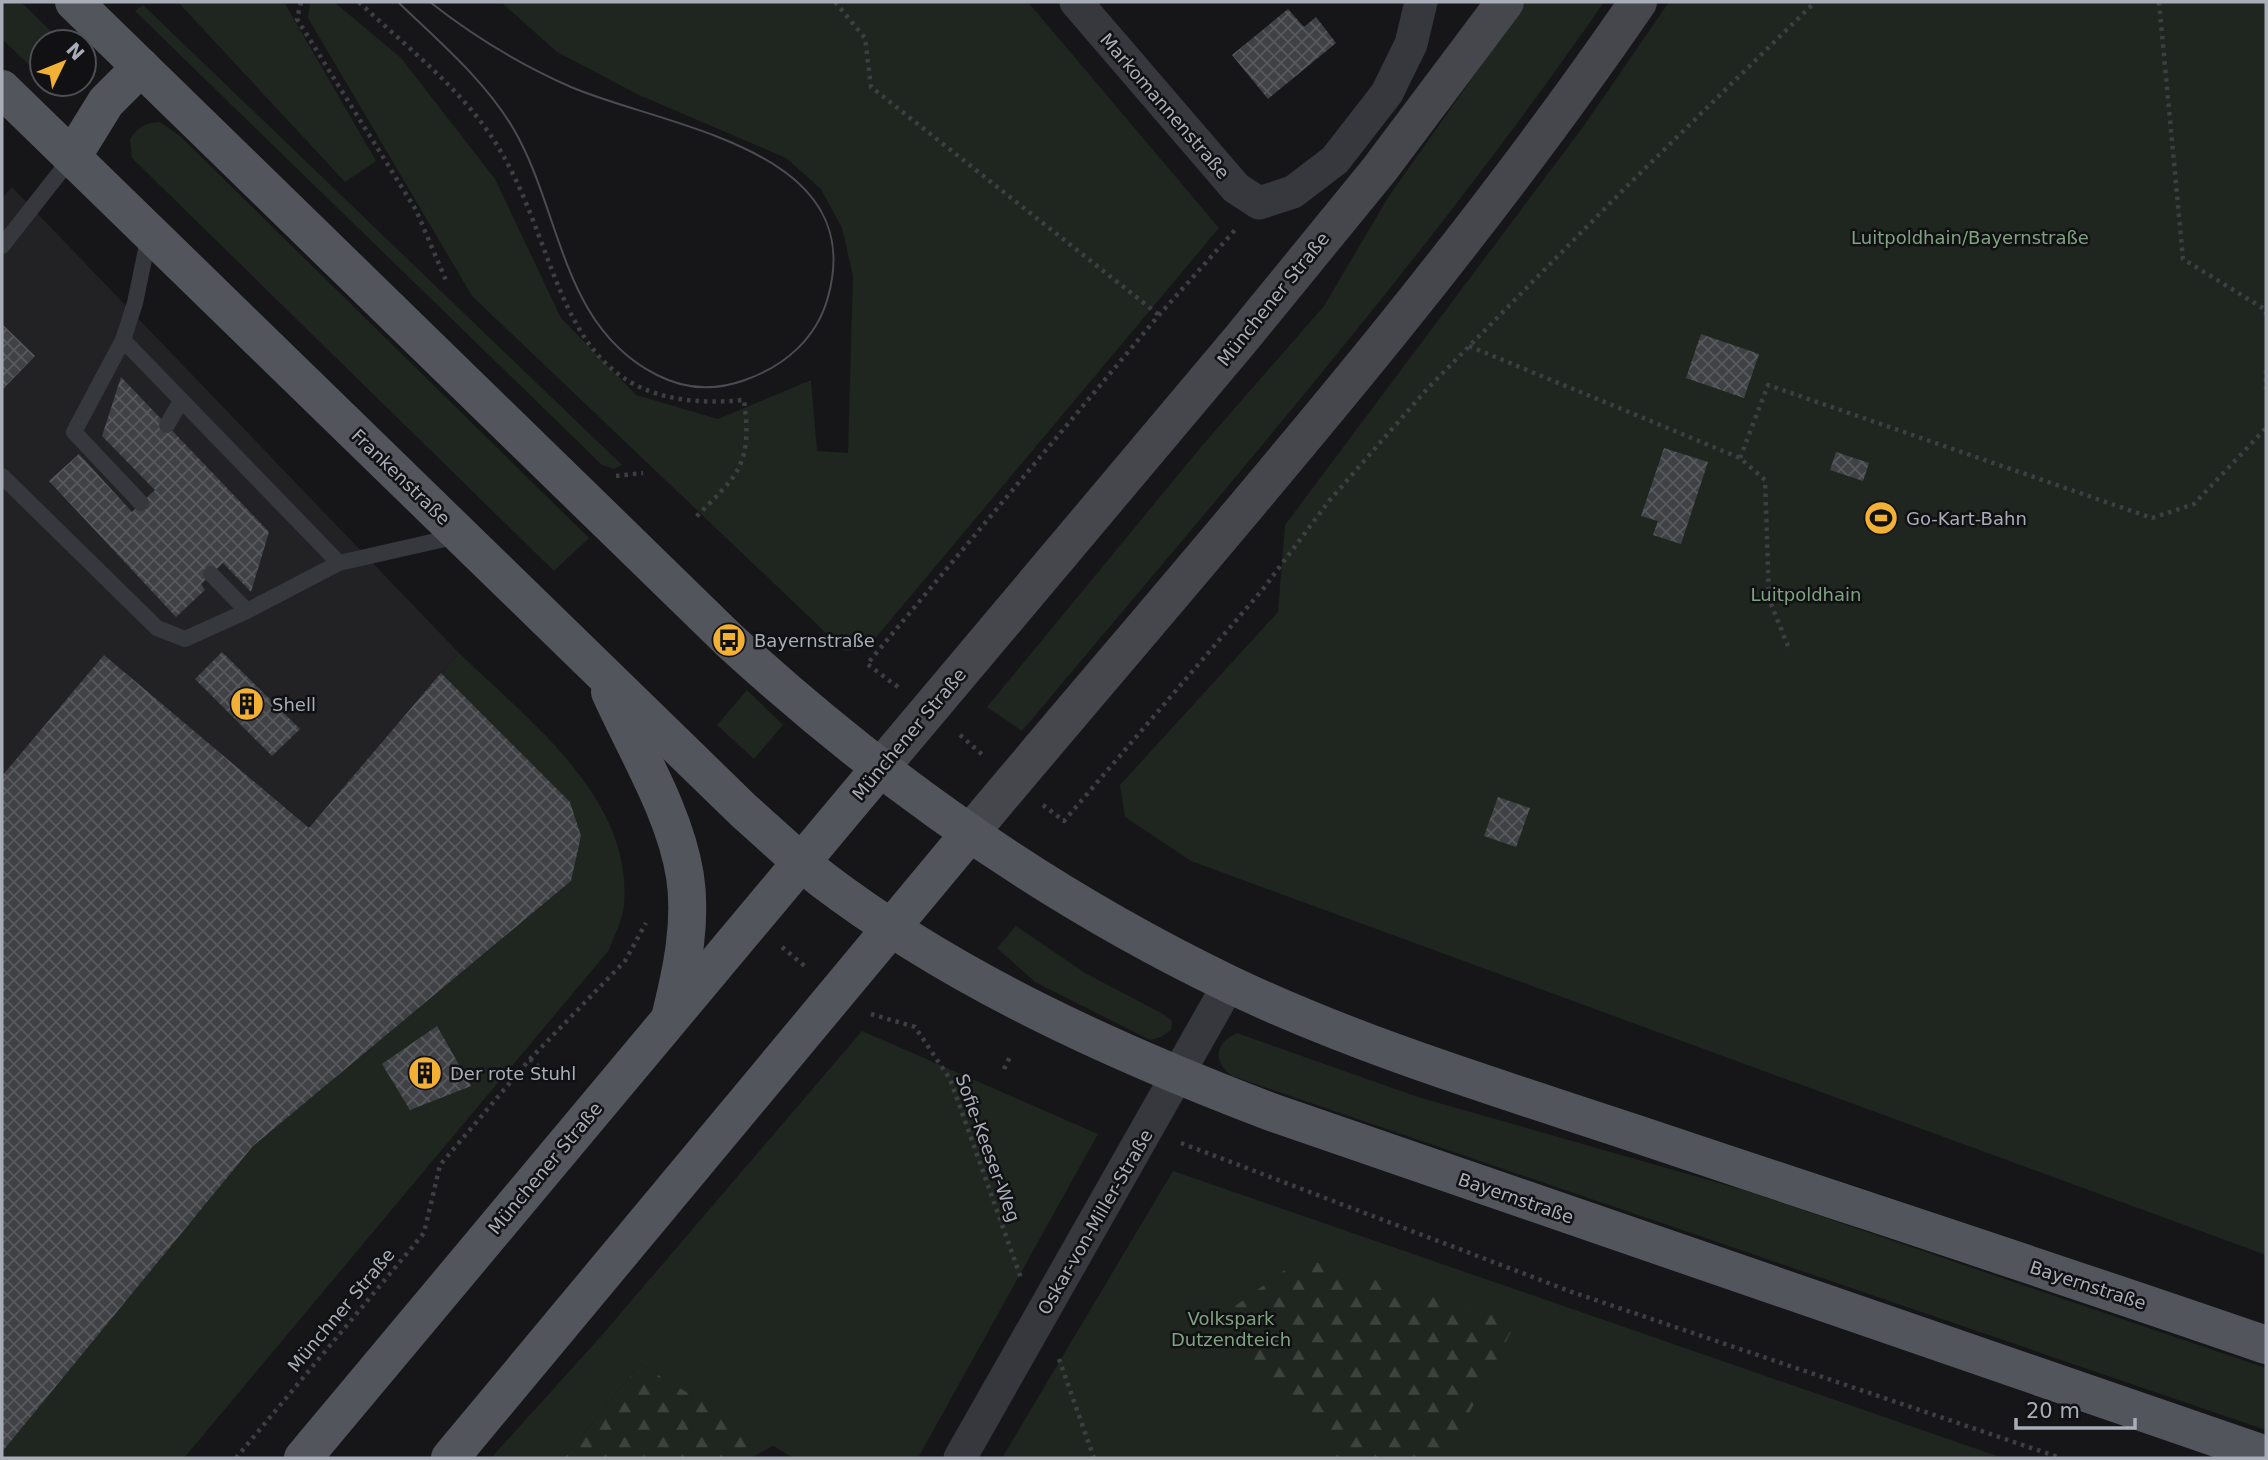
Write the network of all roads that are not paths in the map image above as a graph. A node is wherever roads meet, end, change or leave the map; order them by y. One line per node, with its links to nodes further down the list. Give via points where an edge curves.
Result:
1 (74, 2): 6 (main road)
2 (1076, 2): 3 (street, Markomannenstraße, via 1236,188 1259,204 1293,192 1335,160 1387,93 1411,44)
3 (1421, 2)
4 (1505, 2): 21 (main road, Münchener Straße, via 1379,170)
5 (1638, 2): 22 (main road, via 1433,279)
6 (141, 67): 8 (main road, via 106,102); 21 (main road, via 729,640)
7 (2, 89): 8 (main road, Frankenstraße)
8 (72, 157): 9 (main road, Frankenstraße); 10 (lane)
9 (150, 233): 11 (lane); 16 (main road, Frankenstraße)
10 (2, 246)
11 (123, 340): 12 (lane); 15 (lane, via 74,432)
12 (181, 401): 13 (lane); 17 (lane)
13 (167, 425)
14 (2, 476): 19 (lane, via 157,628 185,639)
15 (141, 503)
16 (461, 535): 17 (lane); 20 (main road, Frankenstraße)
17 (339, 564): 19 (lane)
18 (211, 574): 19 (lane)
19 (247, 611)
20 (600, 670): 23 (main road, Frankenstraße); 26 (main road, via 665,810 683,868 685,943)
21 (880, 768): 22 (main road, Bayernstraße); 23 (main road, Münchener Straße)
22 (970, 833): 24 (main road); 25 (main road, Bayernstraße, via 1100,916)
23 (802, 863): 24 (main road, Bayernstraße); 26 (main road, Münchener Straße)
24 (893, 929): 27 (main road, Bayernstraße, via 1069,1026); 31 (main road)
25 (1229, 984): 27 (street, Oskar-von-Miller-Straße); 28 (main road, Bayernstraße, via 1420,1061)
26 (670, 1020): 30 (main road, Münchener Straße)
27 (1178, 1076): 29 (main road, Bayernstraße, via 1368,1147); 32 (street, Oskar-von-Miller-Straße)
28 (2266, 1345)
29 (2266, 1455)
30 (303, 1458)
31 (450, 1458)
32 (960, 1458)

